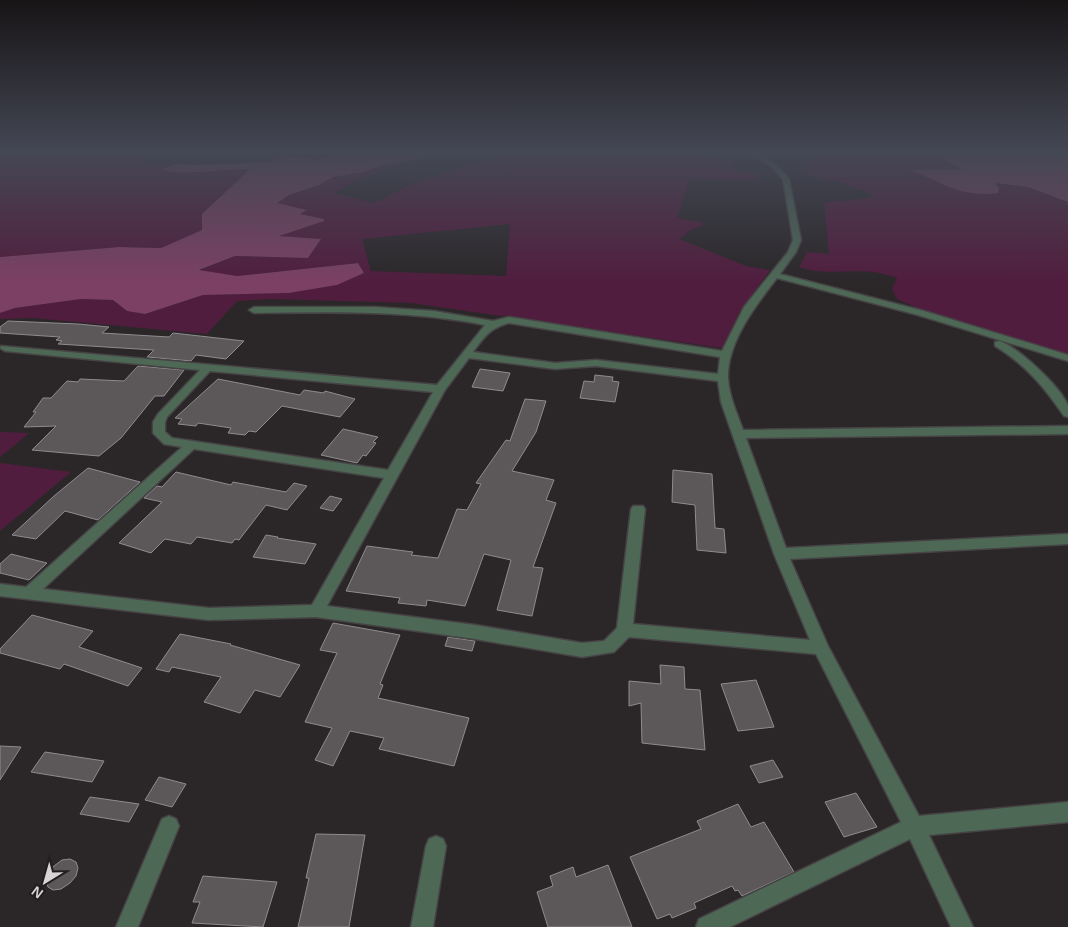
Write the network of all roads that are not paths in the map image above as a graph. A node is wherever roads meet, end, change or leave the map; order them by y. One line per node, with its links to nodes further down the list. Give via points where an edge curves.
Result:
1 (789, 196): 2 (street, via 797,240)
2 (775, 275): 5 (street); 8 (street, via 749,307)
3 (254, 310): 4 (street, via 450,314)
4 (493, 324): 7 (street); 8 (street, via 509,320)
5 (973, 330): 9 (street); 13 (street, via 1029,364)
6 (5, 348): 10 (street)
7 (466, 354): 11 (street, via 555,366 596,364); 12 (street)
8 (725, 355): 11 (street)
9 (1068, 358)
10 (207, 368): 12 (street); 16 (street, via 159,422 159,433 168,441)
11 (723, 378): 15 (street)
12 (440, 389): 17 (street)
13 (1068, 414)
14 (1068, 430): 15 (street)
15 (740, 434): 20 (street)
16 (191, 446): 17 (street); 22 (street)
17 (391, 475): 23 (street)
18 (638, 509): 24 (street)
19 (1068, 538): 20 (street)
20 (781, 554): 25 (street)
21 (0, 590): 22 (street)
22 (29, 593): 23 (street, via 209,614)
23 (316, 611): 24 (street, via 582,650 608,647)
24 (625, 630): 25 (street)
25 (822, 648): 28 (street)
26 (1068, 812): 28 (street)
27 (169, 826): 30 (street)
28 (914, 826): 32 (street); 33 (street)
29 (436, 846): 31 (street)
30 (127, 927)
31 (422, 927)
32 (707, 927)
33 (962, 927)

